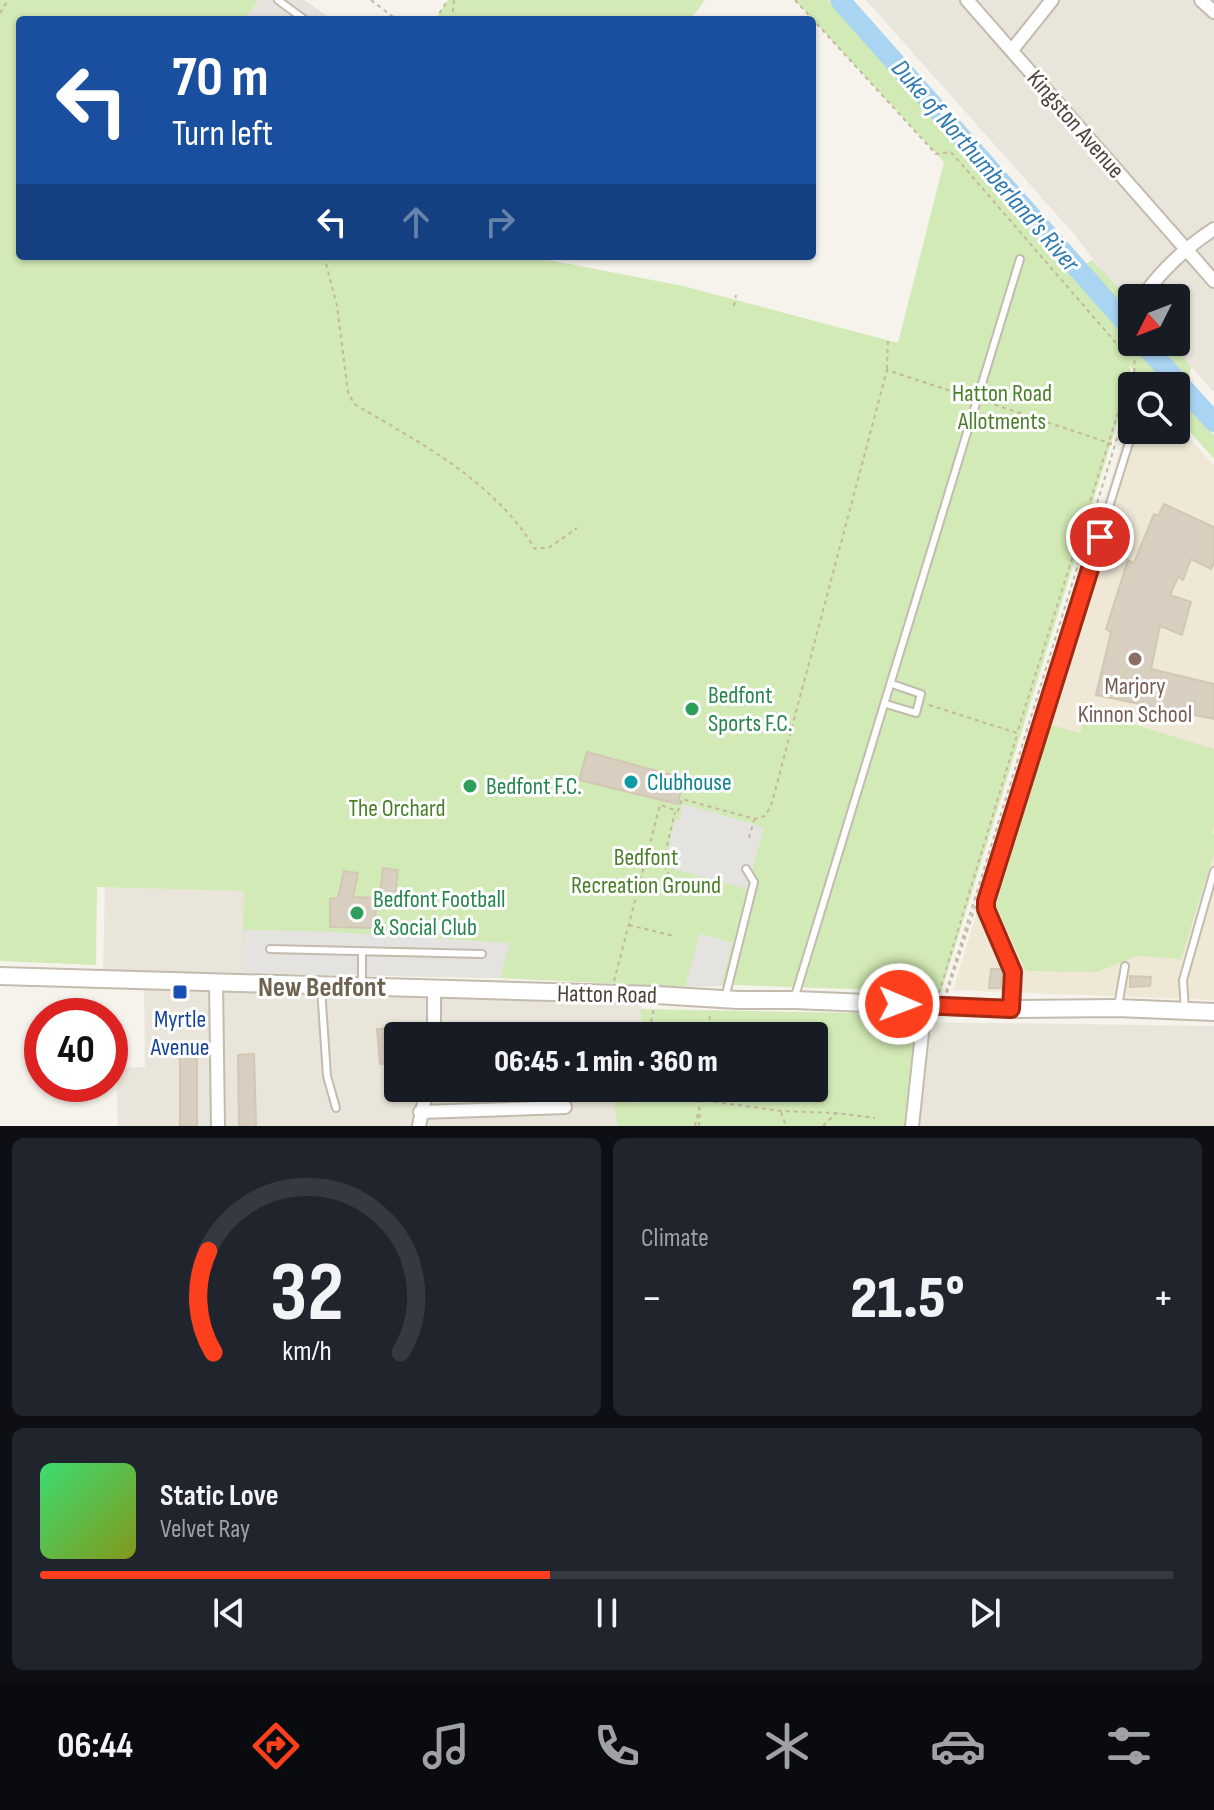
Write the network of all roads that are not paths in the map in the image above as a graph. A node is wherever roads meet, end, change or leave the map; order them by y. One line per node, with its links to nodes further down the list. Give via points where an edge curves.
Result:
1 (278, 0): 6 (lane)
2 (967, 0): 7 (street, Kingston Avenue)
3 (1052, 0): 7 (street)
4 (1201, 0): 5 (street)
5 (1214, 12)
6 (300, 16)
7 (1012, 50): 9 (street, Kingston Avenue)
8 (1214, 229): 9 (street)
9 (1185, 249): 11 (street, Kingston Avenue); 12 (street)
10 (1020, 259): 14 (lane)
11 (1214, 281)
12 (1152, 284)
13 (1129, 444): 31 (lane, via 986,901 1013,972)
14 (892, 684): 15 (lane); 15 (lane, via 921,694 916,713)
15 (886, 704): 28 (lane)
16 (746, 869): 27 (lane, via 754,882)
17 (1214, 871): 32 (lane, via 1183,980)
18 (270, 949): 19 (lane)
19 (362, 951): 20 (lane); 25 (lane)
20 (482, 954)
21 (1125, 966): 30 (lane)
22 (0, 976): 23 (street, Hatton Road)
23 (216, 981): 24 (street, Hatton Road); 39 (street)
24 (321, 984): 25 (street, Hatton Road); 37 (lane, via 327,1076)
25 (362, 985): 26 (street, Hatton Road)
26 (434, 988): 27 (street, Hatton Road); 34 (street)
27 (718, 998): 28 (street, Hatton Road)
28 (795, 1000): 29 (street, Hatton Road)
29 (936, 1005): 31 (street, Hatton Road); 41 (street)
30 (1117, 1008): 31 (street, Hatton Road); 32 (street, Hatton Road)
31 (1011, 1009)
32 (1185, 1010): 33 (street, Hatton Road)
33 (1214, 1012)
34 (434, 1022)
35 (423, 1102): 38 (street)
36 (565, 1107): 38 (street)
37 (336, 1108)
38 (420, 1112): 40 (street)
39 (218, 1126)
40 (419, 1126)
41 (912, 1126)

